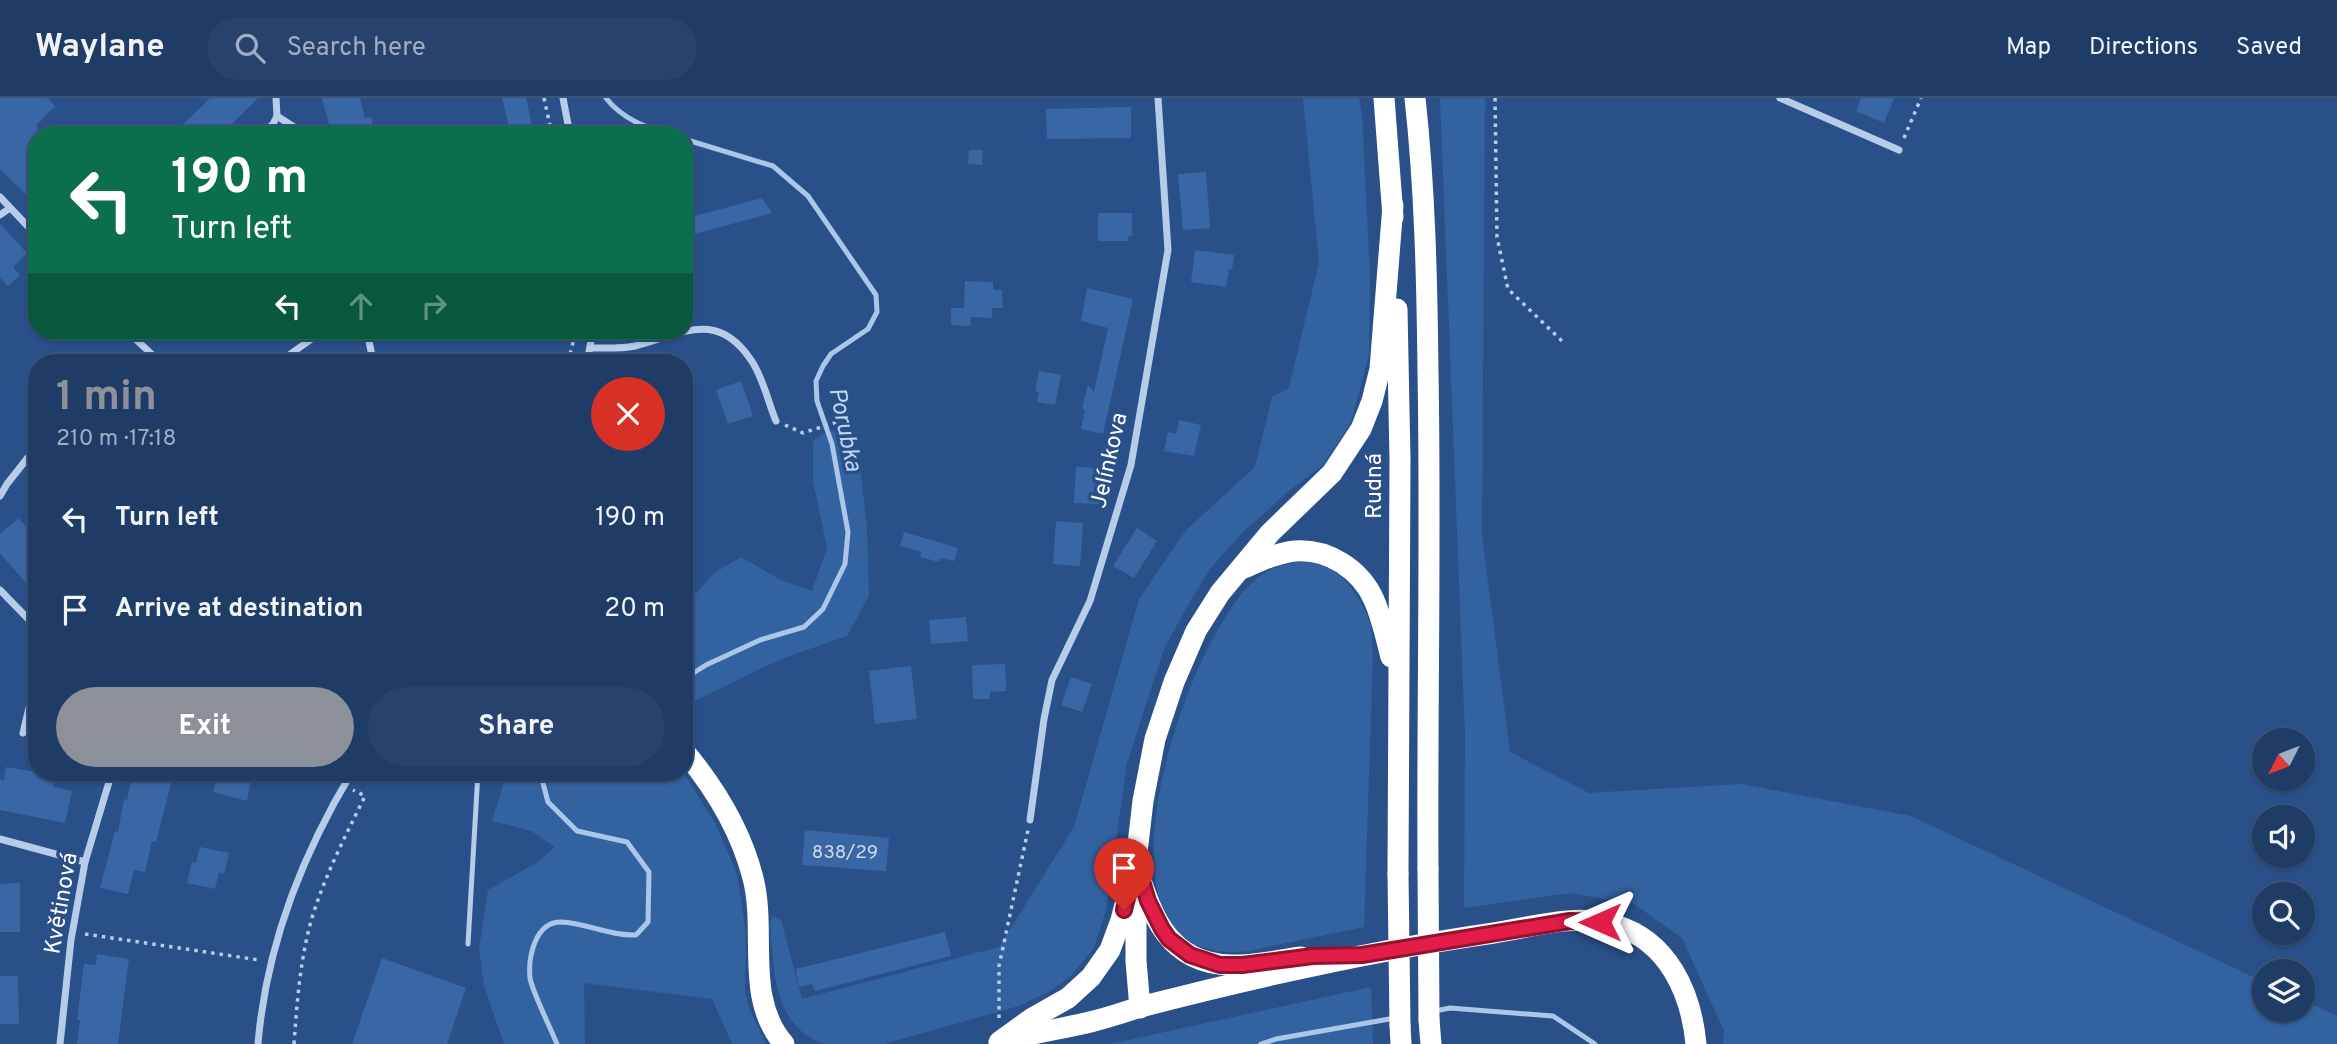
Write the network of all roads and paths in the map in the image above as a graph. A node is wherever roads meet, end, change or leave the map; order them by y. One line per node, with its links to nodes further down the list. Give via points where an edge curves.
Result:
1 (276, 98): 10 (street)
2 (544, 98): 13 (path)
3 (563, 98): 14 (street)
4 (1158, 98): 46 (street, Jelínkova, via 1168,250 1133,452 1090,601 1052,680)
5 (1384, 98): 17 (highway, Rudná)
6 (1415, 98): 61 (highway, bridge, via 1427,298 1430,464)
7 (1495, 98): 26 (path, via 1497,237 1508,289)
8 (1780, 98): 15 (street)
9 (1921, 98): 15 (path)
10 (277, 116): 11 (street); 12 (street)
11 (271, 126)
12 (292, 126)
13 (550, 126)
14 (568, 126)
15 (1899, 150)
16 (0, 197): 18 (street)
17 (1393, 205): 35 (highway, via 1381,359 1367,416 1332,473 1270,533); 38 (highway, Rudná, via 1400,460)
18 (10, 208): 19 (street); 20 (street)
19 (0, 215)
20 (28, 227)
21 (693, 330): 32 (street, via 715,329 735,341 753,362)
22 (136, 340): 28 (street)
23 (310, 340): 29 (street)
24 (592, 340): 27 (street)
25 (656, 340): 27 (street, via 632,347)
26 (1562, 341)
27 (591, 348): 30 (street)
28 (150, 354)
29 (290, 354)
30 (589, 354)
31 (843, 419): 32 (path, via 803,433)
32 (776, 421)
33 (28, 457): 34 (street)
34 (0, 496)
35 (1242, 568): 38 (highway, via 1303,551 1347,567 1373,598); 48 (highway, via 1202,621 1172,688 1149,767)
36 (0, 590): 37 (street)
37 (28, 619)
38 (1398, 685): 55 (highway, Rudná, bridge)
39 (28, 712): 40 (street)
40 (23, 733)
41 (693, 763): 60 (highway, via 726,810 745,853 757,899 762,1006)
42 (109, 781): 49 (street, Květinová)
43 (346, 781): 45 (street)
44 (477, 781): 51 (lane)
45 (344, 785): 58 (street, via 307,856 287,910 266,985); 59 (path, via 365,796 331,865 311,921 297,988)
46 (1030, 820): 56 (path, via 999,966)
47 (0, 839): 49 (street)
48 (1136, 861): 52 (highway, via 1162,929 1196,958 1234,965); 54 (highway); 56 (highway, via 1116,937 1097,970 1068,998)
49 (85, 862): 50 (street, Květinová)
50 (72, 932): 53 (path); 57 (street, Květinová)
51 (468, 944)
52 (1362, 955): 54 (highway); 62 (highway, via 1570,921 1613,924 1648,941 1672,968 1689,1002)
53 (259, 960)
54 (1140, 1007): 56 (highway)
55 (1401, 1035)
56 (994, 1043)
57 (60, 1044)
58 (258, 1044)
59 (294, 1044)
60 (784, 1044)
61 (1431, 1044)
62 (1696, 1044)

